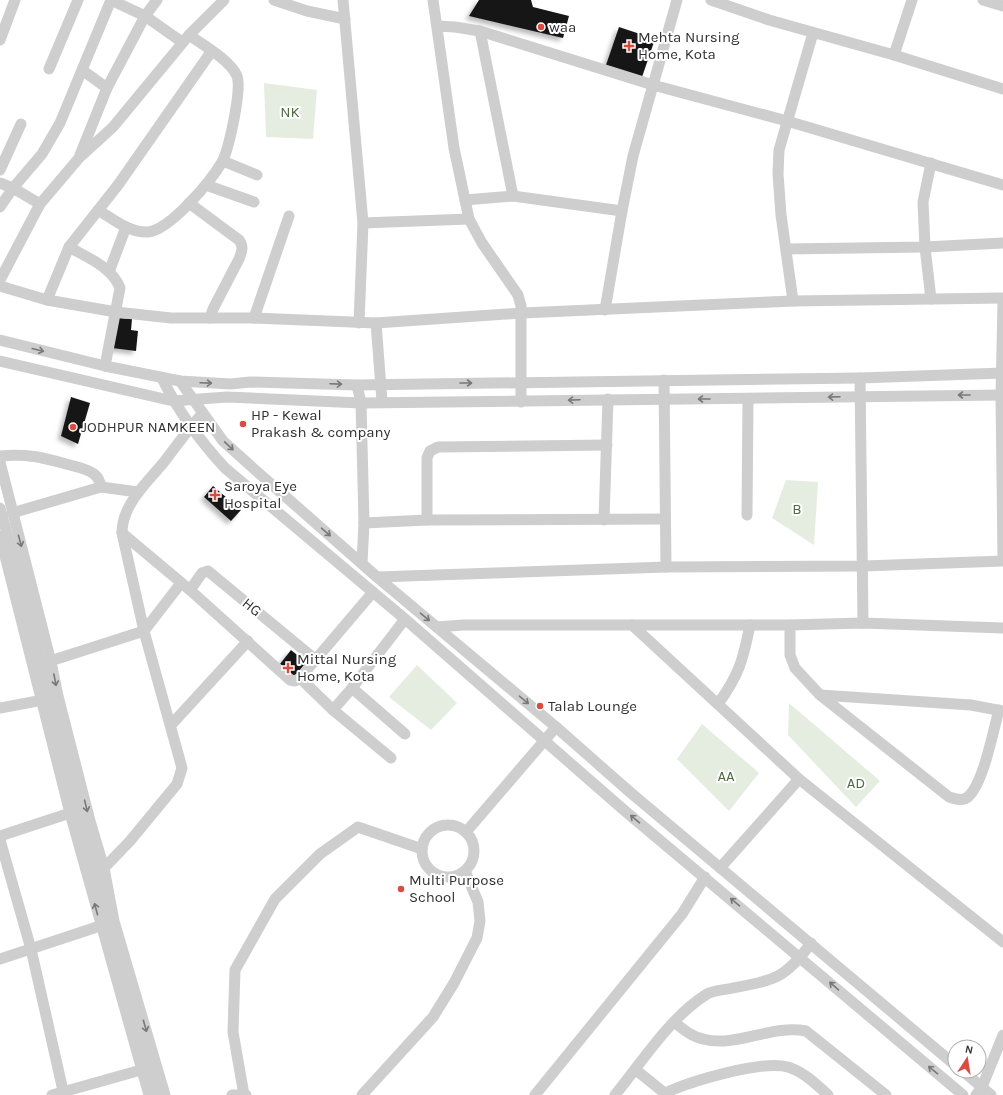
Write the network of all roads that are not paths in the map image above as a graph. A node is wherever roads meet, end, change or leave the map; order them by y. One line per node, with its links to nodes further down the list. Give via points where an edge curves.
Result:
1 (15, 0): 20 (street)
2 (78, 0): 23 (street)
3 (111, 0): 14 (street); 24 (street)
4 (157, 0): 14 (street)
5 (224, 0): 19 (street)
6 (343, 0): 15 (street)
7 (433, 0): 16 (street)
8 (677, 0): 25 (street)
9 (711, 0): 18 (street)
10 (912, 0): 22 (street)
11 (983, 0): 13 (street)
12 (279, 1): 15 (street, via 307,11)
13 (1003, 6)
14 (145, 16): 19 (street); 26 (street)
15 (345, 19): 49 (street)
16 (437, 26): 17 (street); 40 (street, via 454,148)
17 (480, 30): 25 (street); 39 (street)
18 (813, 33): 22 (street); 28 (street)
19 (185, 38): 21 (street); 30 (street, via 113,126)
20 (0, 40)
21 (211, 52): 31 (street, via 234,69 238,78 238,104); 45 (street)
22 (894, 55): 27 (street)
23 (49, 70)
24 (82, 70): 26 (street); 38 (street, via 53,136 42,154)
25 (653, 85): 28 (street); 46 (street, via 633,156)
26 (107, 88): 30 (street)
27 (1003, 90)
28 (787, 121): 32 (street); 54 (street, via 779,150 778,174)
29 (21, 124): 33 (street)
30 (79, 158): 43 (street)
31 (223, 161): 34 (street); 36 (street)
32 (931, 163): 37 (street); 53 (street, via 923,202)
33 (0, 170)
34 (257, 175)
35 (0, 183): 38 (street)
36 (206, 184): 41 (street); 42 (street)
37 (1003, 185)
38 (13, 188): 43 (street); 44 (street)
39 (513, 196): 40 (street); 46 (street)
40 (465, 200): 48 (street)
41 (254, 202)
42 (189, 203): 50 (street, via 168,222 154,230 146,232); 66 (street, via 239,240 242,245 239,259)
43 (40, 204): 56 (street)
44 (0, 208)
45 (98, 210): 50 (street); 52 (street)
46 (622, 211): 63 (street)
47 (289, 216): 67 (street)
48 (469, 219): 49 (street); 65 (street, via 518,295)
49 (363, 223): 68 (street)
50 (126, 228): 55 (street)
51 (1003, 243): 53 (street)
52 (70, 247): 55 (street); 60 (street)
53 (925, 247): 54 (street); 59 (street)
54 (786, 249): 61 (street)
55 (109, 272): 64 (street, via 120,288)
56 (0, 280)
57 (0, 286): 60 (street)
58 (1003, 298): 59 (street)
59 (931, 299): 61 (street)
60 (47, 300): 64 (street)
61 (793, 301): 63 (street)
62 (1003, 302): 73 (street)
63 (606, 310): 65 (street)
64 (116, 312): 66 (street, via 171,318); 72 (street)
65 (522, 313): 69 (street); 78 (street)
66 (210, 318): 67 (street)
67 (254, 318): 68 (street)
68 (359, 323): 69 (street)
69 (376, 323): 79 (street)
70 (0, 340): 72 (street, one-way to 72)
71 (0, 361): 87 (street)
72 (105, 366): 74 (street)
73 (1002, 373): 75 (street); 81 (street)
74 (162, 378): 77 (street); 87 (street)
75 (860, 378): 76 (street); 82 (street)
76 (664, 380): 78 (street); 84 (street)
77 (180, 382): 80 (street, one-way to 80); 85 (street)
78 (522, 383): 79 (street, one-way to 78); 89 (street)
79 (381, 384): 80 (street); 88 (street)
80 (357, 385): 90 (street)
81 (1002, 395): 82 (street, one-way to 82); 107 (street)
82 (861, 396): 86 (street, one-way to 86); 111 (street)
83 (608, 399): 84 (street); 89 (street, one-way to 89); 93 (street)
84 (665, 399): 86 (street, one-way to 84); 101 (street)
85 (193, 400): 87 (street); 90 (street, via 247,397); 91 (street)
86 (748, 400): 100 (street)
87 (173, 401): 92 (street)
88 (382, 402): 89 (street); 90 (street)
89 (521, 402)
90 (361, 403): 104 (street)
91 (203, 413): 92 (street); 109 (street, one-way to 109, via 223,441)
92 (191, 426): 97 (street); 115 (street, via 225,468)
93 (606, 446): 102 (street, via 438,447 430,451 427,458); 103 (street)
94 (0, 456): 96 (street, via 38,456 67,464 93,473 99,479)
95 (0, 462): 99 (street)
96 (101, 487): 97 (street); 99 (street)
97 (138, 492): 105 (street, via 122,523)
98 (0, 508): 170 (street, bridge, via 70,786 98,874 120,971)
99 (12, 513): 108 (street, one-way to 108)
100 (747, 515)
101 (665, 519): 103 (street); 112 (street)
102 (427, 520): 103 (street); 104 (street)
103 (604, 520)
104 (364, 523): 109 (street)
105 (122, 532): 114 (street); 123 (street)
106 (0, 536): 110 (street)
107 (1003, 559): 111 (street)
108 (25, 560): 110 (street); 126 (street)
109 (362, 563): 113 (street)
110 (4, 566): 127 (street)
111 (864, 566): 112 (street); 117 (street)
112 (666, 567): 113 (street)
113 (377, 576): 121 (street, one-way to 121)
114 (186, 587): 123 (street, HG); 124 (street); 125 (street, HG, via 202,573 208,572)
115 (373, 592): 116 (street); 125 (street)
116 (405, 619): 129 (street); 140 (street)
117 (863, 623): 120 (street); 122 (street)
118 (632, 625): 119 (street); 121 (street); 133 (street)
119 (750, 625): 120 (street); 133 (street, via 740,668)
120 (790, 625): 130 (street, via 790,655 795,668)
121 (437, 627): 138 (street, one-way to 138)
122 (1003, 628)
123 (144, 632): 126 (street); 137 (street)
124 (248, 641): 128 (street, via 285,677 295,681); 137 (street)
125 (316, 660): 128 (street)
126 (51, 662): 127 (street); 131 (street, one-way to 131)
127 (34, 665): 132 (street)
128 (300, 678): 135 (street)
129 (352, 688): 135 (street); 139 (street)
130 (820, 695): 136 (street, via 971,705); 136 (street, via 949,797 960,800 969,797 978,782)
131 (58, 696): 132 (street); 148 (street, one-way to 148)
132 (41, 701): 134 (street); 143 (street)
133 (718, 704): 142 (street)
134 (0, 708)
135 (333, 710): 141 (street)
136 (1001, 711)
137 (171, 725): 148 (street, via 182,768 177,784 125,847)
138 (556, 727): 140 (street); 149 (street)
139 (405, 734)
140 (545, 739): 144 (street); 151 (street, one-way to 140, via 625,811)
141 (391, 758)
142 (799, 779): 149 (street); 154 (street)
143 (70, 813): 145 (street); 153 (street, one-way to 143)
144 (466, 832): 147 (street, via 450,825 440,826 431,831); 150 (street, via 473,843 474,853 472,863)
145 (0, 836)
146 (0, 840): 156 (street)
147 (422, 849): 150 (street, via 426,864 436,874 456,876); 173 (street, via 358,827 320,854 275,899 235,970 233,1032)
148 (104, 868): 152 (street)
149 (720, 868): 155 (street)
150 (465, 871): 174 (street, via 478,902 480,921 476,938 454,984 433,1016)
151 (705, 877): 157 (street, one-way to 151); 175 (street, via 682,914)
152 (114, 920): 153 (street); 171 (street, one-way to 171)
153 (100, 926): 156 (street); 162 (street)
154 (1003, 942)
155 (811, 943): 157 (street); 161 (street)
156 (31, 950): 158 (street); 166 (street)
157 (801, 957): 159 (street, via 780,976 709,993 695,1002); 179 (street, one-way to 157)
158 (0, 959)
159 (674, 1022): 163 (street); 178 (street, via 686,1032 703,1040 724,1040 794,1028 806,1031)
160 (1003, 1035): 165 (street)
161 (947, 1058)
162 (142, 1070): 166 (street); 169 (street)
163 (636, 1070): 167 (street); 176 (street)
164 (969, 1079): 165 (street)
165 (979, 1091): 180 (street)
166 (64, 1094): 168 (street)
167 (666, 1094): 177 (street, via 684,1084 777,1065 804,1074)
168 (52, 1095)
169 (149, 1095)
170 (156, 1095)
171 (165, 1095)
172 (232, 1095): 173 (street)
173 (245, 1095)
174 (362, 1095)
175 (536, 1095)
176 (615, 1095)
177 (828, 1095)
178 (886, 1095)
179 (963, 1095)
180 (991, 1095)

